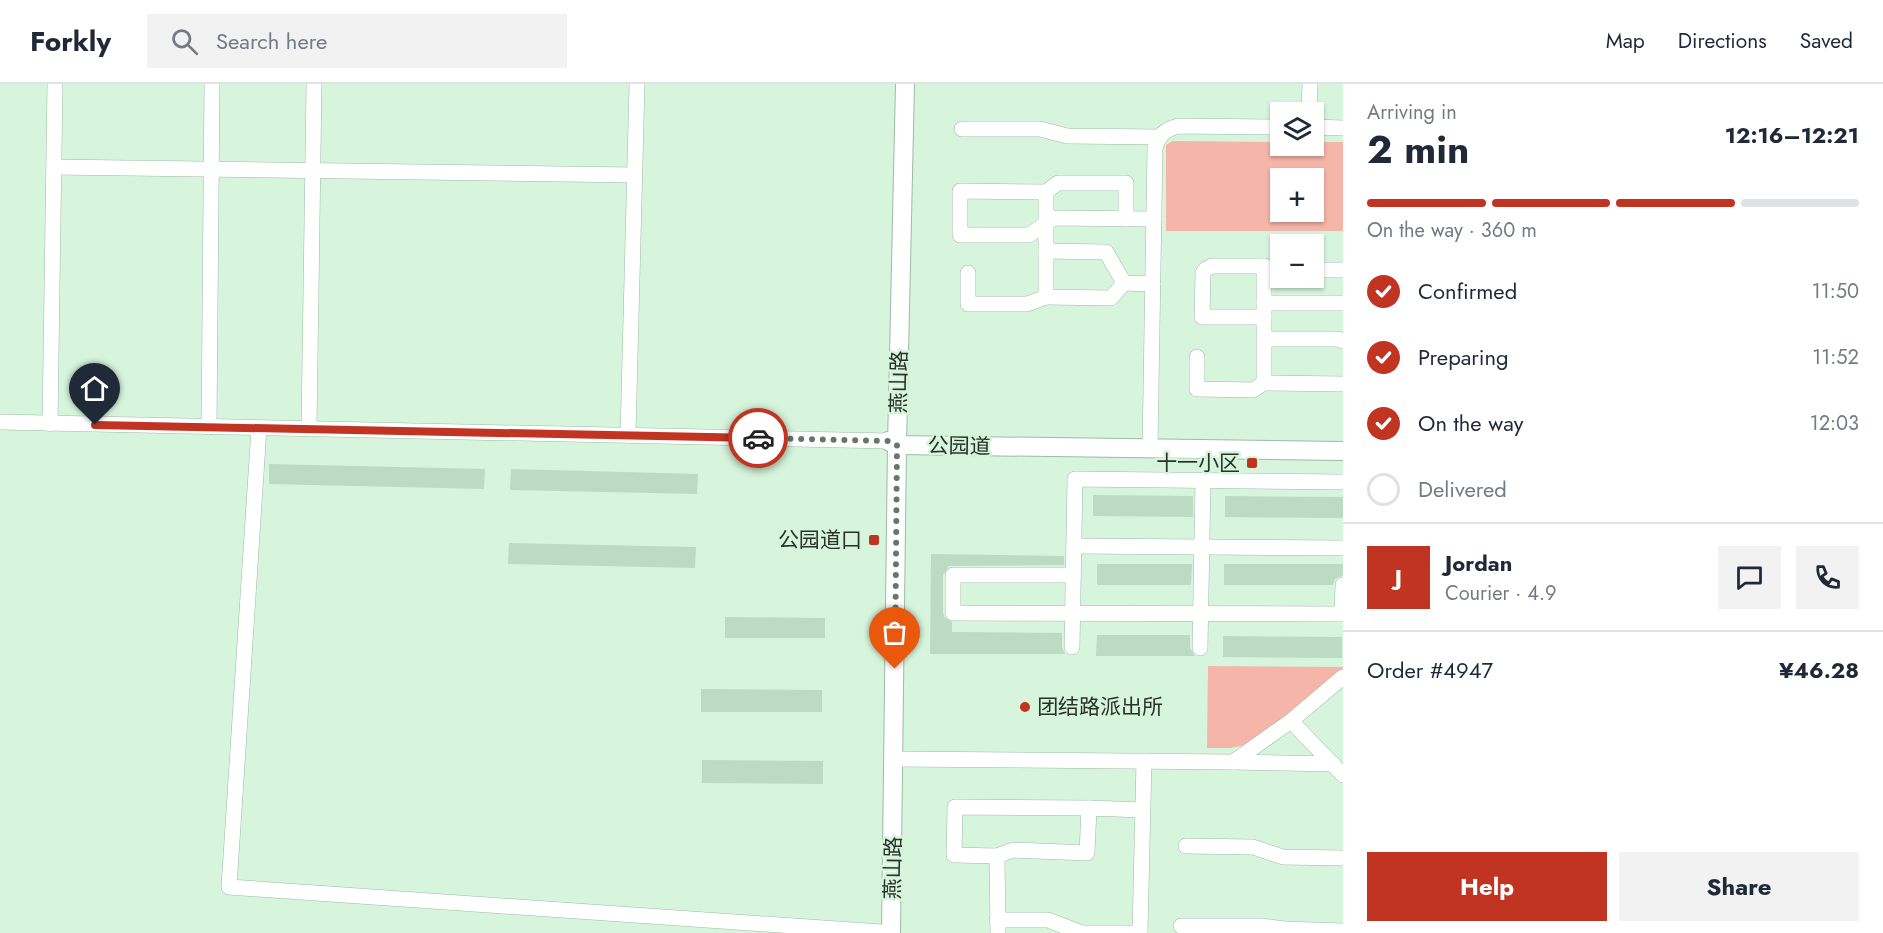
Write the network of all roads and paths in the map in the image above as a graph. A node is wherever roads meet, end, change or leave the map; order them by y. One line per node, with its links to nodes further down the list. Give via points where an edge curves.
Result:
1 (55, 84): 14 (street)
2 (212, 84): 15 (street)
3 (314, 84): 16 (street)
4 (637, 84): 17 (street)
5 (894, 84): 44 (main road, 燕山路)
6 (905, 84): 44 (main road, 燕山路)
7 (1310, 84): 8 (street)
8 (1309, 102)
9 (1270, 127): 13 (street, via 1178,126)
10 (1324, 127): 11 (street)
11 (1343, 128)
12 (962, 129): 13 (street, via 1041,129 1068,136)
13 (1158, 137): 20 (street)
14 (54, 167): 15 (street); 39 (street)
15 (211, 169): 16 (street); 40 (street)
16 (312, 170): 17 (street); 42 (street)
17 (634, 175): 43 (street)
18 (1046, 192): 19 (street, via 1058,183 1126,183); 21 (street); 21 (street, via 960,191 960,235 1029,235)
19 (1126, 219): 20 (street); 21 (street, via 1054,218)
20 (1154, 219): 29 (street)
21 (1046, 224): 22 (street)
22 (1046, 251): 28 (street, via 1106,252); 30 (street)
23 (1264, 266): 24 (street); 32 (street); 32 (street, via 1206,269 1202,317)
24 (1270, 267)
25 (1324, 270): 26 (street)
26 (1343, 270)
27 (968, 273): 30 (street, via 968,304 1027,304)
28 (1124, 283): 29 (street); 30 (street, via 1111,298)
29 (1153, 284): 45 (street)
30 (1046, 297)
31 (1343, 303): 32 (street)
32 (1264, 310): 33 (street)
33 (1265, 339): 34 (street); 36 (street)
34 (1343, 341)
35 (1197, 357): 36 (street, via 1197,389 1253,390)
36 (1264, 383): 37 (street)
37 (1343, 384)
38 (0, 422): 39 (street, 公园道)
39 (50, 424): 40 (street, 公园道)
40 (208, 427): 41 (street, 公园道)
41 (259, 428): 42 (street, 公园道); 72 (street, via 229,886)
42 (309, 429): 43 (street, 公园道)
43 (628, 435): 44 (street, 公园道)
44 (892, 443): 45 (main road, 公园道); 60 (main road, 燕山路); 72 (main road, 燕山路)
45 (1150, 448): 46 (main road, 公园道)
46 (1343, 451)
47 (1203, 480): 48 (street); 49 (street, via 1076,479); 50 (street)
48 (1343, 482)
49 (1074, 546): 50 (street); 52 (street)
50 (1201, 547): 51 (street); 55 (street)
51 (1343, 548)
52 (1073, 575): 54 (street); 54 (street, via 953,575 953,613)
53 (1343, 585): 55 (street, via 1342,614)
54 (1073, 614): 55 (street); 56 (street)
55 (1200, 614): 57 (street)
56 (1072, 647)
57 (1200, 648)
58 (1343, 676): 59 (street)
59 (1291, 721): 62 (street); 63 (street)
60 (894, 759): 61 (street); 72 (main road, 燕山路)
61 (1144, 761): 62 (street); 65 (street)
62 (1233, 762): 63 (street)
63 (1338, 769)
64 (1089, 808): 65 (street); 67 (street, via 1087,853 1013,850); 67 (street, via 955,807 954,855)
65 (1142, 810): 73 (street)
66 (1186, 846): 68 (street, via 1253,847 1284,857)
67 (997, 856): 69 (street)
68 (1343, 858)
69 (998, 926): 73 (street, via 1048,920 1082,933)
70 (1181, 926): 71 (street)
71 (1343, 931)
72 (885, 933)
73 (1140, 933)

